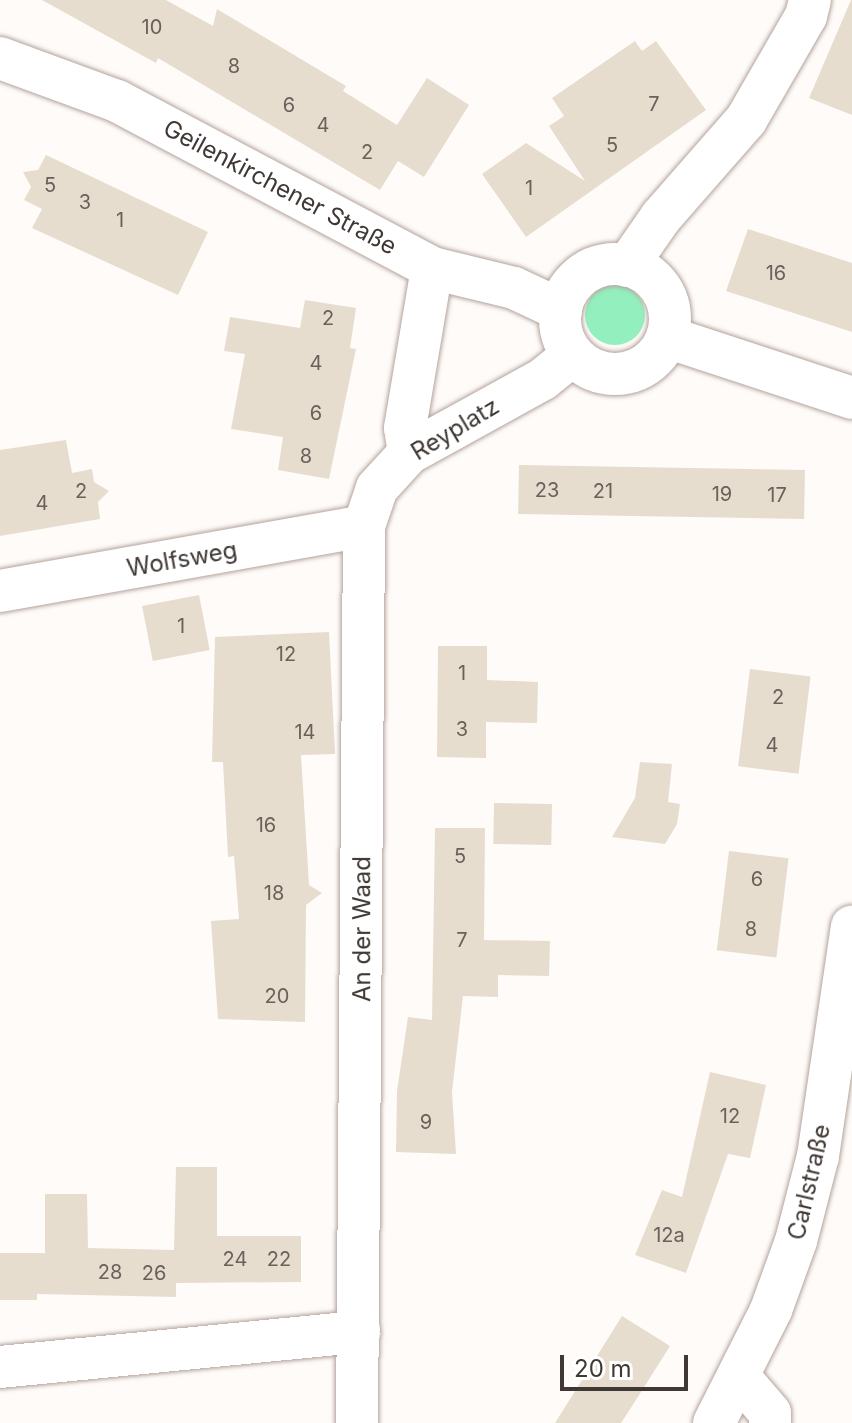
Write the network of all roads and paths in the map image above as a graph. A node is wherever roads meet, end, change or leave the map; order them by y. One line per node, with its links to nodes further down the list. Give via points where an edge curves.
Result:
1 (810, 0): 3 (street, via 746,120 661,217)
2 (0, 58): 4 (street, Geilenkirchener Straße, via 117,101)
3 (627, 266): 5 (street, via 584,274); 6 (street, via 654,280 666,297)
4 (432, 268): 5 (street, Geilenkirchener Straße, via 514,288); 9 (street, via 405,428)
5 (561, 310): 7 (street, via 562,334)
6 (667, 337): 7 (street, via 655,357 636,371 614,375 592,369); 8 (street)
7 (573, 355): 9 (street, Reyplatz, via 543,379)
8 (852, 398)
9 (409, 453): 10 (street, Reyplatz, via 377,488)
10 (364, 526): 11 (street, Wolfsweg); 13 (street, An der Waad)
11 (0, 591)
12 (852, 926): 15 (street, Carlstraße, via 818,1156 796,1241)
13 (359, 1332): 14 (street); 16 (street, An der Waad)
14 (0, 1367)
15 (740, 1378): 17 (street, Carlstraße); 18 (street, via 770,1413)
16 (357, 1423)
17 (714, 1423)
18 (770, 1423)

